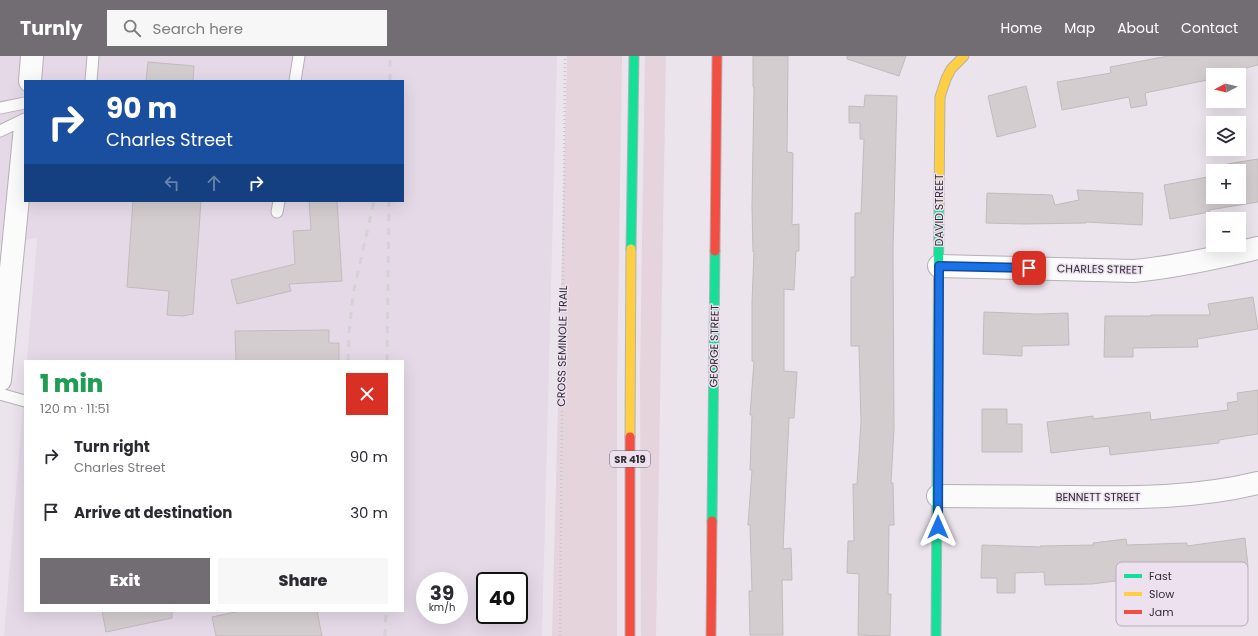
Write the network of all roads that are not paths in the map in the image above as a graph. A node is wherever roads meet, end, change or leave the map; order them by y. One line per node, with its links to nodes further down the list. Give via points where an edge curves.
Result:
1 (32, 56): 7 (street)
2 (93, 56): 8 (lane)
3 (299, 56): 9 (lane)
4 (634, 56): 22 (street, SR 419, via 630,281)
5 (717, 56): 23 (street, GEORGE STREET)
6 (964, 56): 16 (street, DAVID STREET, via 956,60 947,74 940,96)
7 (30, 80)
8 (91, 80)
9 (295, 80)
10 (24, 103): 11 (lane)
11 (0, 108)
12 (24, 119): 13 (lane)
13 (0, 131)
14 (24, 137): 17 (street)
15 (1258, 248): 16 (street, CHARLES STREET, via 1161,269 1134,271)
16 (939, 266): 21 (street, DAVID STREET)
17 (0, 380)
18 (0, 394): 19 (lane)
19 (24, 401)
20 (1258, 483): 21 (street, BENNETT STREET, via 1187,495 1127,498)
21 (938, 496): 24 (street, DAVID STREET)
22 (630, 636)
23 (711, 636)
24 (936, 636)

